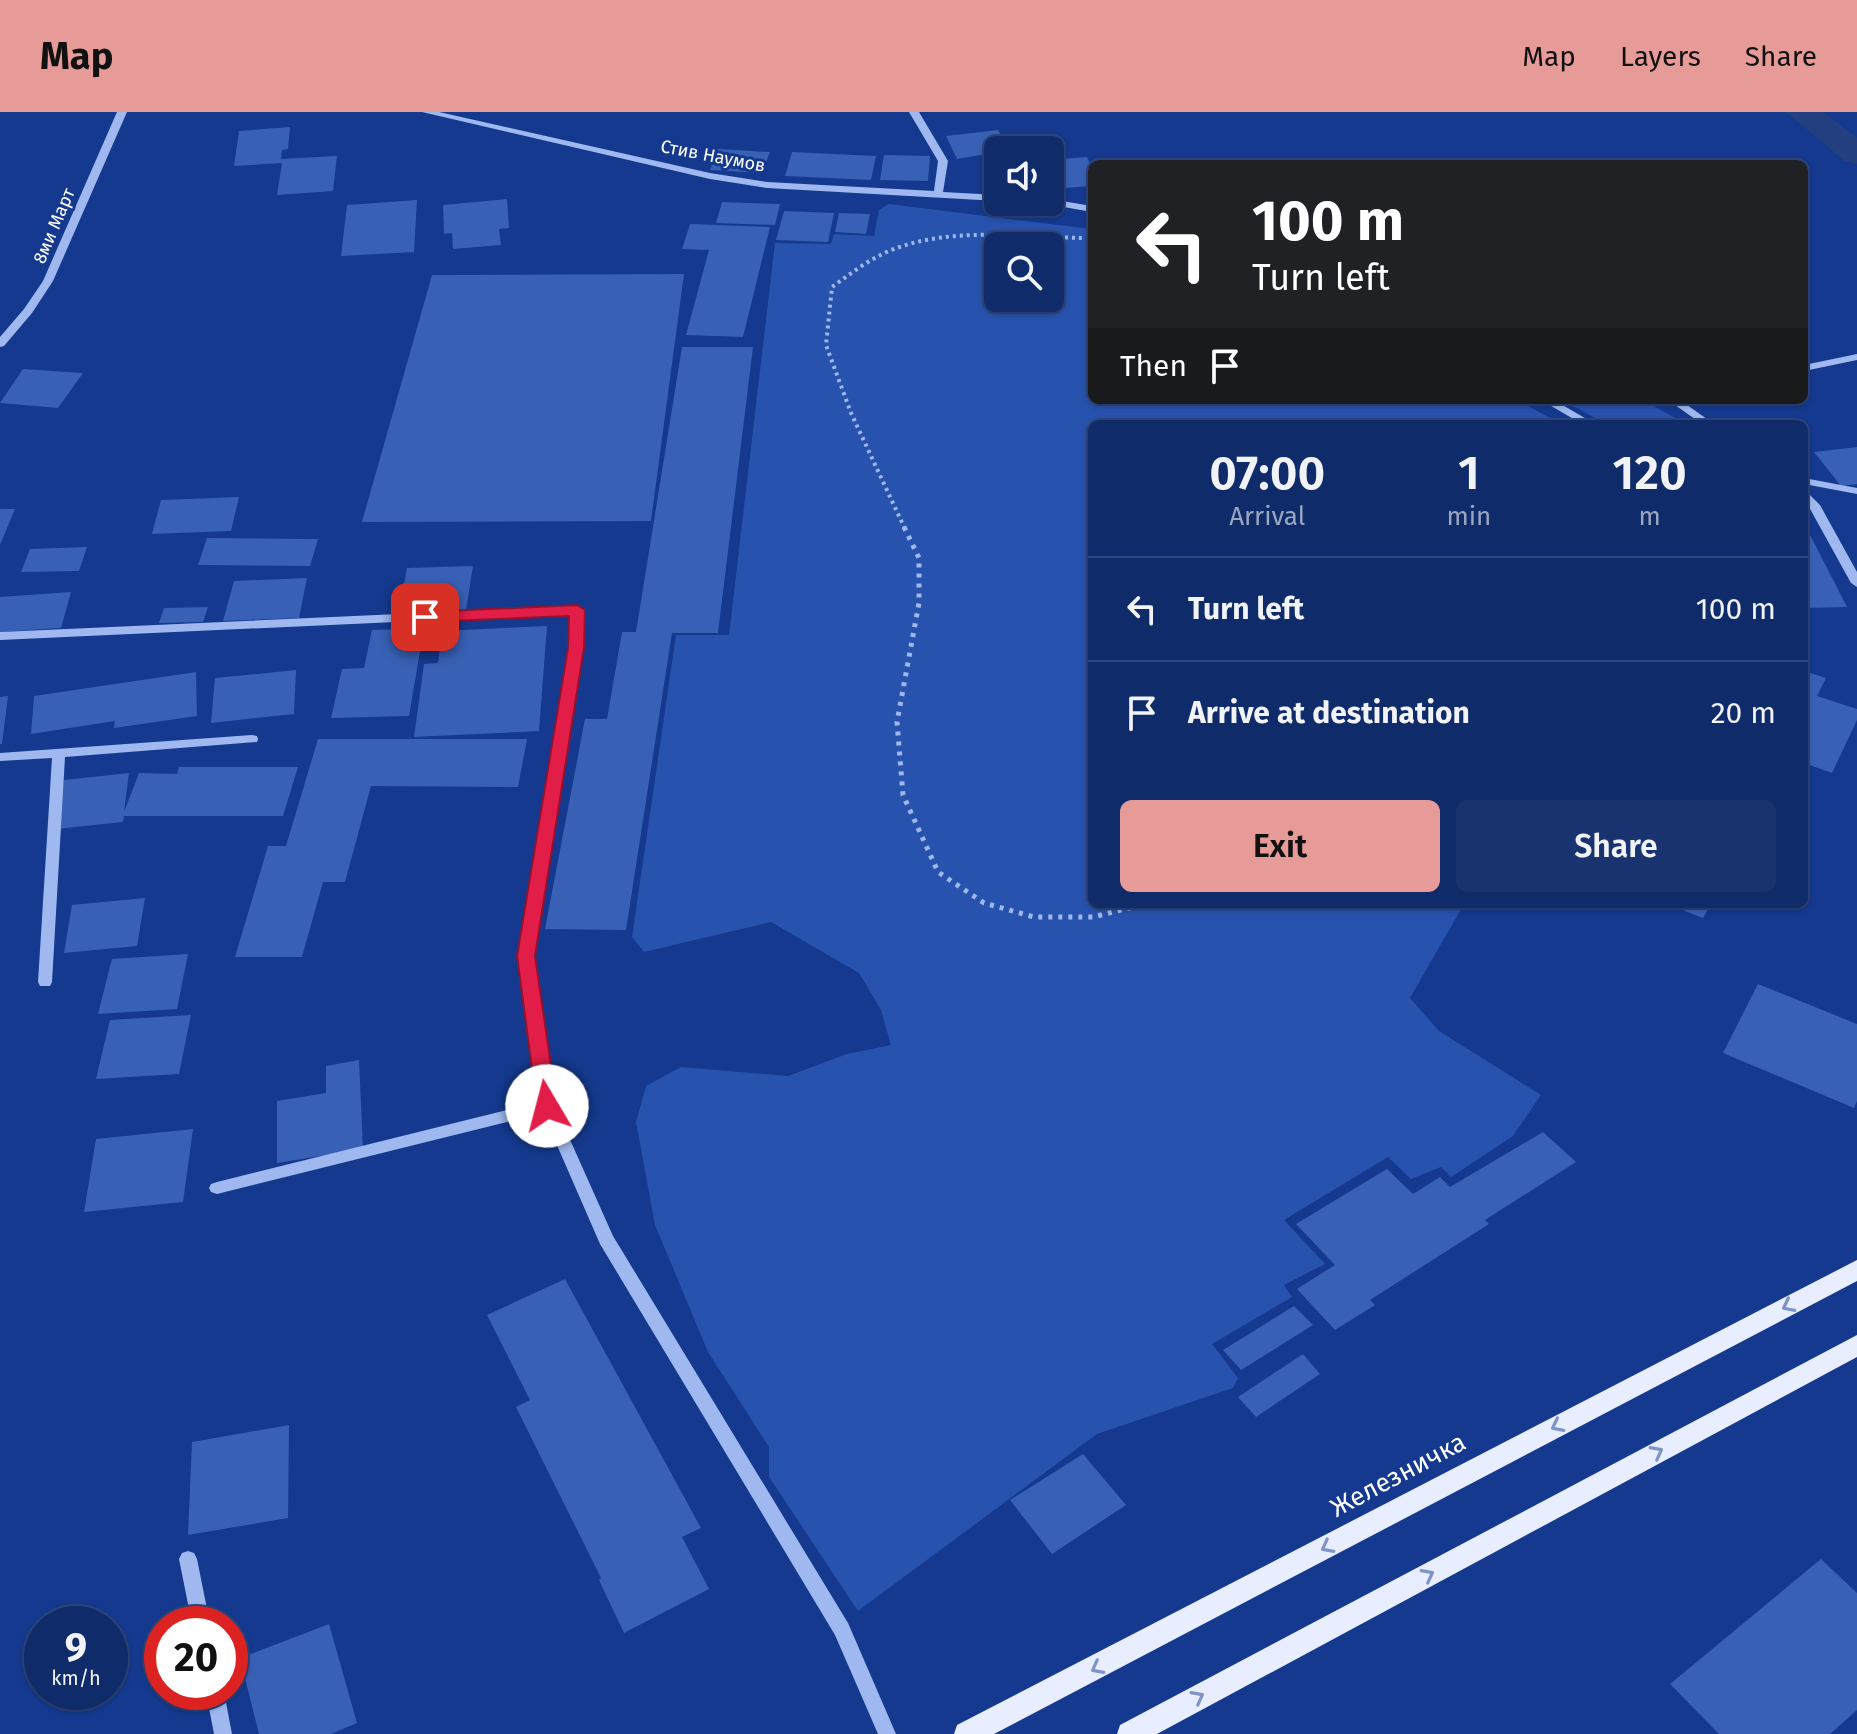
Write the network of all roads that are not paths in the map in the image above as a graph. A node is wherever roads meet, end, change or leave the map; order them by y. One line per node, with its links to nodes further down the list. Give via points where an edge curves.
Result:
1 (122, 112): 8 (street, 8ми Март, via 48,281)
2 (427, 112): 4 (street, Стив Наумов, via 710,176 767,185)
3 (914, 112): 4 (street, via 943,161)
4 (938, 194): 5 (street, Стив Наумов)
5 (984, 197)
6 (1064, 204): 7 (street)
7 (1088, 208)
8 (0, 344)
9 (1857, 357): 10 (street)
10 (1808, 367)
11 (1553, 404): 13 (street)
12 (1679, 404): 14 (street)
13 (1583, 420)
14 (1703, 420)
15 (1808, 482): 16 (street)
16 (1857, 491)
17 (1808, 499): 18 (street)
18 (1857, 583)
19 (0, 636): 24 (street, via 577,610 576,648 526,956)
20 (252, 739): 21 (street)
21 (59, 753): 22 (street); 23 (street)
22 (0, 757)
23 (45, 982)
24 (547, 1106): 25 (street); 32 (street, via 606,1239 842,1629)
25 (217, 1188)
26 (1857, 1270): 33 (main road, Железничка, one-way to 33)
27 (1857, 1345): 34 (main road, one-way to 27)
28 (188, 1559): 29 (street)
29 (197, 1606)
30 (218, 1710): 31 (street)
31 (223, 1734)
32 (887, 1734)
33 (967, 1734)
34 (1130, 1734)

